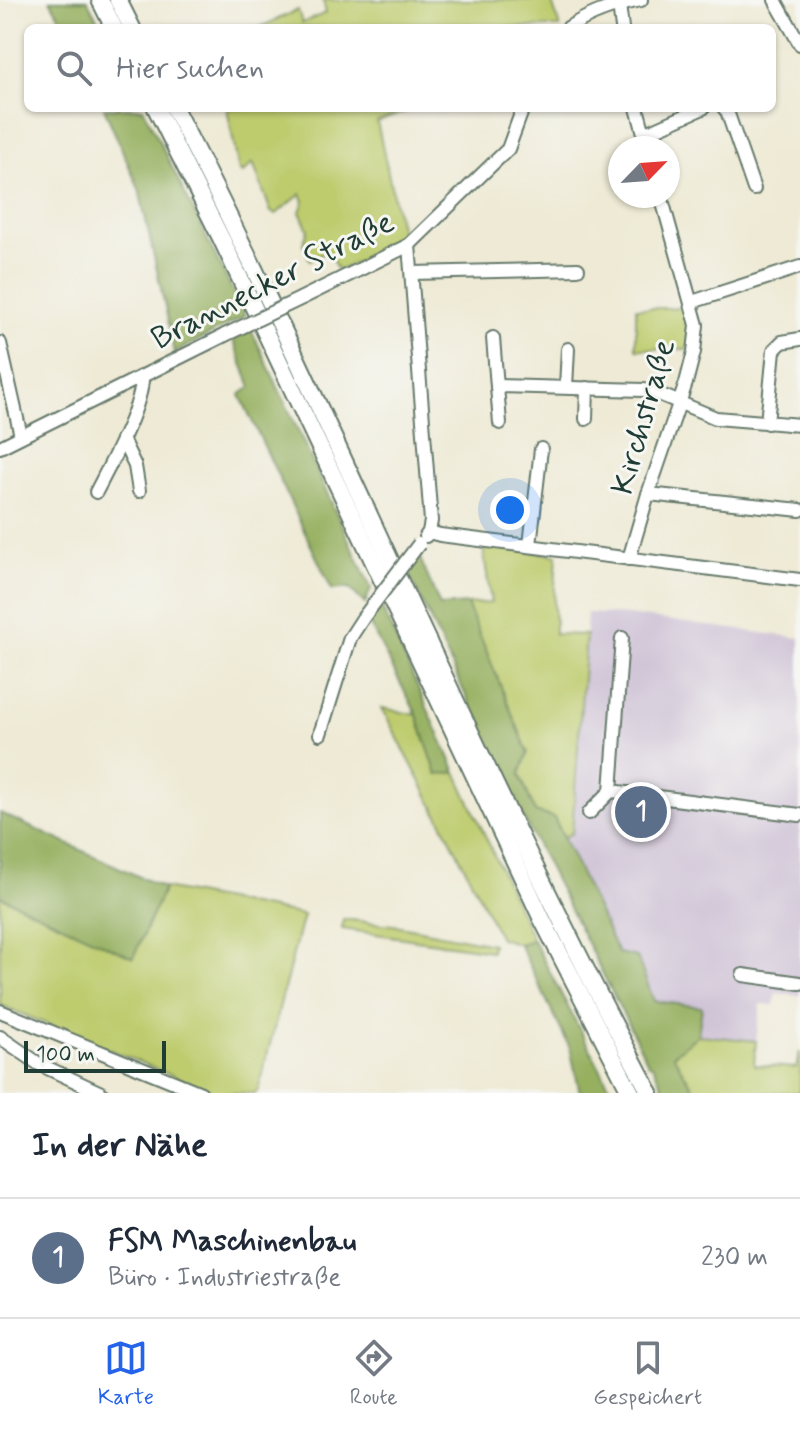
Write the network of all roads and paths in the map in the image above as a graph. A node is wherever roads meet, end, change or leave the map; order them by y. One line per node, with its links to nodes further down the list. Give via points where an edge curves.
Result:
1 (100, 0): 5 (highway)
2 (118, 0): 6 (highway)
3 (775, 0): 9 (street)
4 (630, 2): 7 (street); 8 (street)
5 (112, 24)
6 (130, 24)
7 (574, 24)
8 (623, 24)
9 (800, 44)
10 (158, 112): 60 (highway, via 542,919)
11 (176, 112): 61 (highway, via 511,816)
12 (522, 112): 19 (street, Brannecker Straße, via 508,149)
13 (638, 112): 16 (street)
14 (694, 112): 16 (street)
15 (727, 112): 17 (street)
16 (644, 134)
17 (754, 189)
18 (665, 208): 23 (street, Kirchstraße)
19 (409, 245): 22 (street); 28 (street, Brannecker Straße, bridge)
20 (800, 267): 23 (street)
21 (578, 269): 22 (street)
22 (412, 273): 45 (street)
23 (692, 302): 32 (street, Kirchstraße, via 697,325 694,352)
24 (493, 338): 29 (street)
25 (800, 339): 35 (street, via 782,342 774,350)
26 (0, 343): 37 (street)
27 (568, 349): 30 (street)
28 (142, 377): 37 (street, Brannecker Straße); 38 (street)
29 (497, 386): 30 (street); 34 (street)
30 (566, 387): 31 (street)
31 (587, 388): 32 (street, via 644,390); 33 (street)
32 (679, 402): 35 (street, via 716,418); 43 (street, Kirchstraße)
33 (586, 419)
34 (500, 423)
35 (767, 423): 36 (street)
36 (800, 425)
37 (21, 436): 39 (street, Brannecker Straße)
38 (122, 439): 41 (street); 42 (street)
39 (0, 447)
40 (541, 449): 46 (street)
41 (139, 491)
42 (96, 492)
43 (648, 494): 44 (street); 47 (street, Kirchstraße)
44 (800, 510)
45 (429, 532): 46 (street); 50 (street, bridge, via 350,638)
46 (530, 545): 47 (street)
47 (629, 559): 48 (street)
48 (800, 580)
49 (622, 638): 51 (street)
50 (320, 734)
51 (611, 791): 52 (street); 53 (street)
52 (589, 813)
53 (800, 815)
54 (743, 975): 55 (street)
55 (800, 983)
56 (0, 1011): 59 (street)
57 (0, 1037): 58 (street, via 39,1064)
58 (101, 1093)
59 (201, 1093)
60 (631, 1093)
61 (650, 1093)

